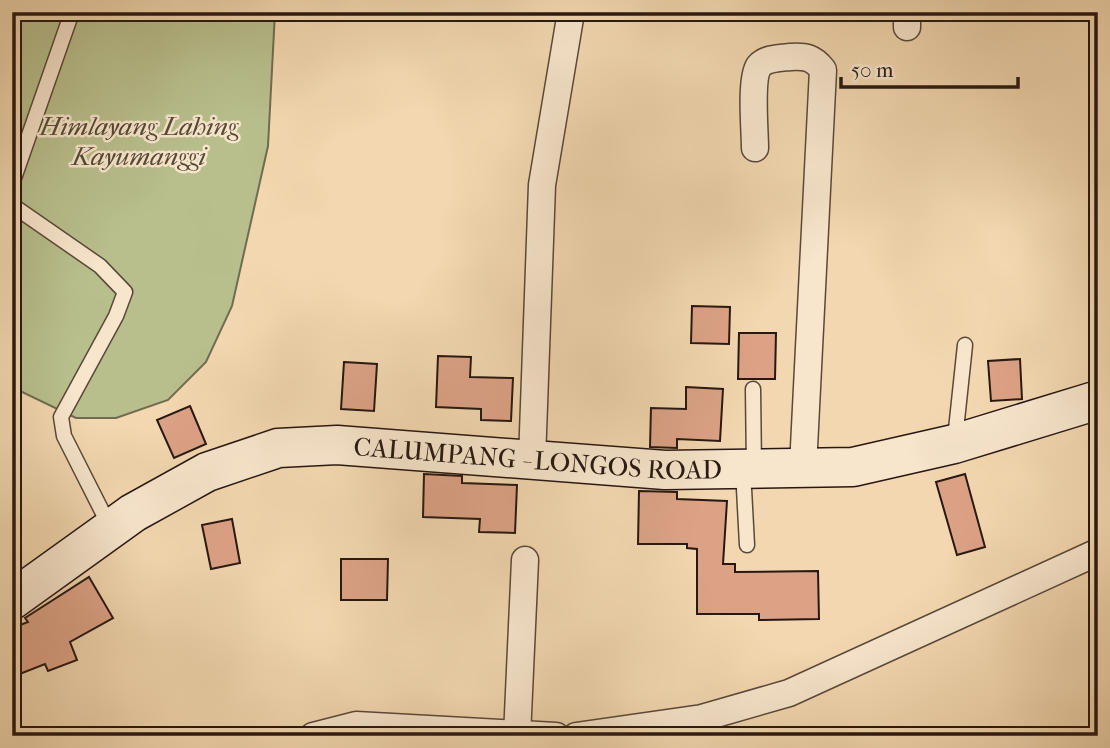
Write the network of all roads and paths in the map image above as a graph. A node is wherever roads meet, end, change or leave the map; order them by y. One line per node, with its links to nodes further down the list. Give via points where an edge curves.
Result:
1 (72, 12): 4 (lane)
2 (571, 12): 10 (street, via 542,185)
3 (755, 148): 11 (street, via 755,76 760,65 771,59 805,56 816,61 823,70)
4 (12, 184)
5 (12, 205): 13 (lane, via 100,266 125,292 117,316 61,417 64,436)
6 (965, 345): 9 (lane)
7 (753, 389): 12 (lane)
8 (1098, 400): 9 (street, CALUMPANG - LONGOS ROAD)
9 (954, 444): 11 (street, CALUMPANG - LONGOS ROAD, via 853,467)
10 (532, 460): 12 (street, CALUMPANG - LONGOS ROAD, via 665,470); 13 (street, CALUMPANG - LONGOS ROAD, via 337,445 278,448 207,472)
11 (803, 467): 12 (street, CALUMPANG - LONGOS ROAD)
12 (749, 470): 14 (lane)
13 (111, 529): 17 (street, CALUMPANG - LONGOS ROAD)
14 (747, 545)
15 (1098, 552): 21 (street, via 789,693 702,718)
16 (525, 560): 18 (street)
17 (12, 600)
18 (517, 734): 19 (street, via 356,725); 20 (street)
19 (313, 736)
20 (556, 736)
21 (576, 736)

